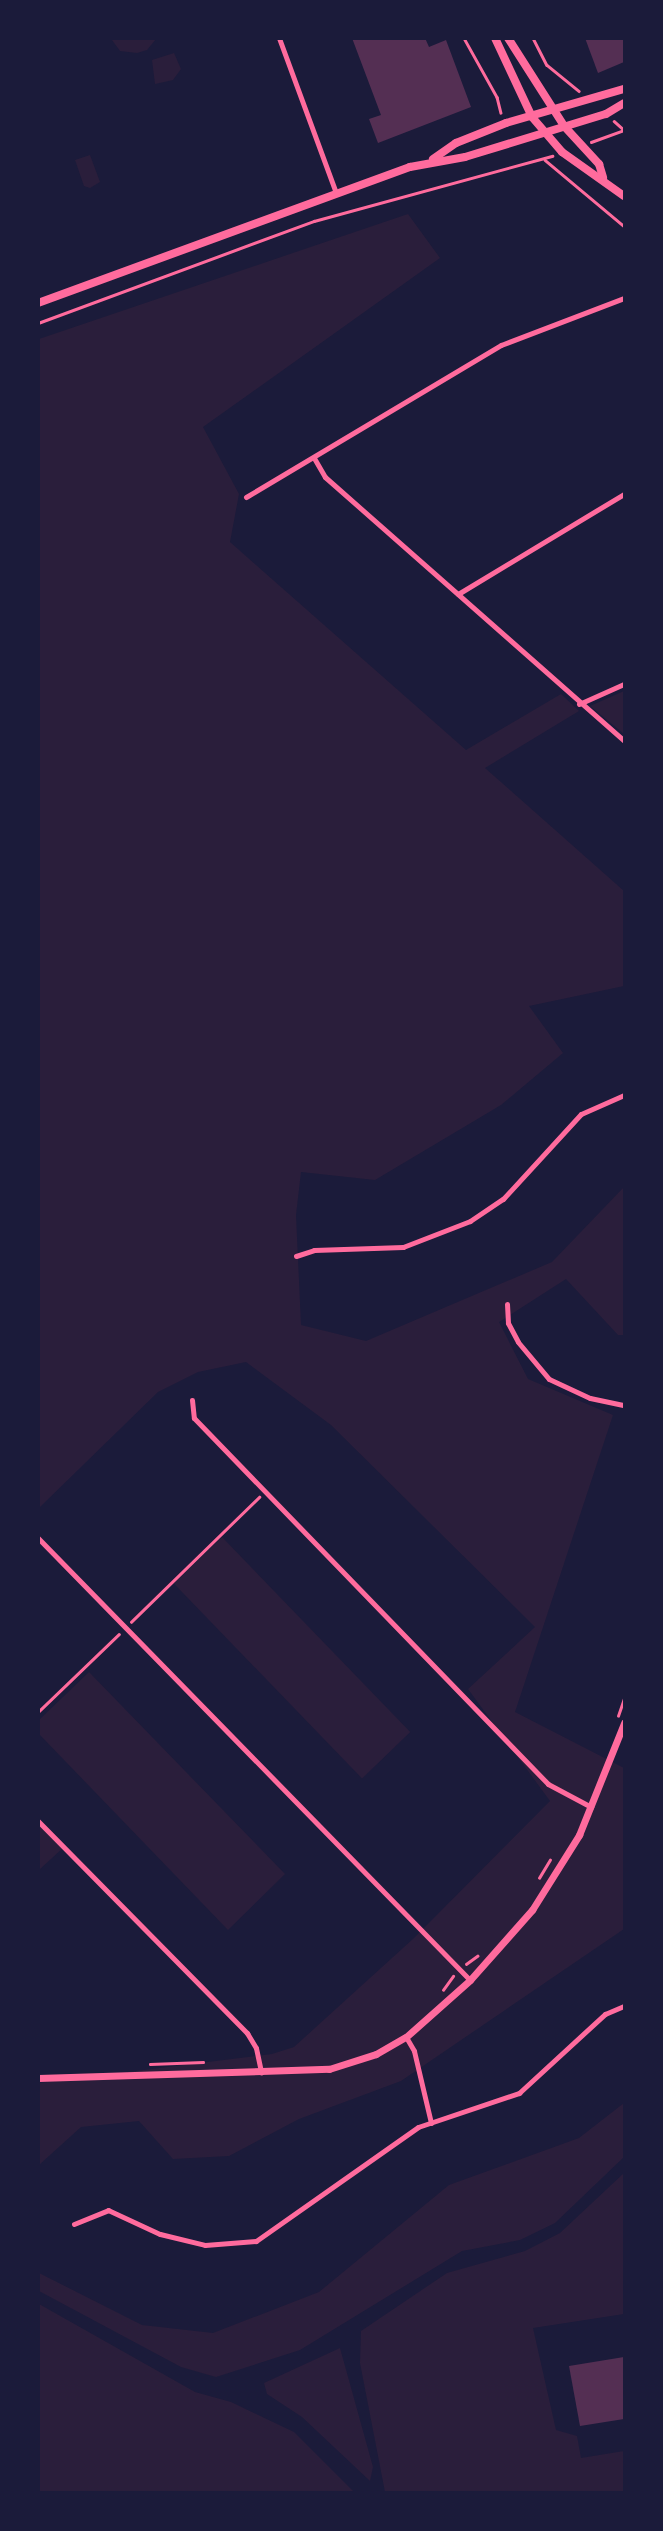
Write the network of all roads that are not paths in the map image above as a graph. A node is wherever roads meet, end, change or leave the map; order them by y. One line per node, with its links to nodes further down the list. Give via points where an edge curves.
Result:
1 (279, 38): 12 (street)
2 (495, 38): 7 (main road)
3 (508, 38): 6 (main road)
4 (625, 89): 6 (main road)
5 (625, 103): 8 (main road, via 606,114)
6 (553, 110): 7 (main road); 8 (main road)
7 (532, 117): 9 (main road); 10 (main road, via 456,143)
8 (564, 126): 9 (main road); 11 (main road, via 599,164)
9 (545, 132): 10 (main road, via 465,157); 11 (main road, via 562,152)
10 (433, 159): 12 (main road)
11 (603, 177): 13 (main road)
12 (336, 193): 15 (main road)
13 (625, 196)
14 (625, 298): 16 (street, via 501,345)
15 (38, 303)
16 (314, 458): 18 (street); 19 (street, via 325,477)
17 (625, 494): 19 (street)
18 (246, 497)
19 (458, 594): 21 (street)
20 (625, 684): 21 (street)
21 (579, 704): 22 (street)
22 (625, 741)
23 (625, 1095): 24 (street, via 582,1114 503,1199 470,1221 403,1247 314,1250)
24 (296, 1256)
25 (506, 1304): 27 (street, via 517,1342 549,1379 590,1398)
26 (192, 1400): 30 (street, via 194,1418 548,1784)
27 (625, 1405)
28 (38, 1538): 32 (street)
29 (625, 1723): 30 (street)
30 (591, 1807): 32 (street, via 548,1888 503,1947)
31 (38, 1821): 35 (street, via 247,2033)
32 (470, 1980): 34 (street)
33 (625, 2006): 37 (street, via 605,2014 519,2093)
34 (405, 2037): 35 (street, via 376,2054 329,2069); 37 (street, via 414,2051)
35 (262, 2073): 36 (street)
36 (38, 2078)
37 (431, 2123): 38 (street, via 418,2127 256,2241 205,2245 160,2234 108,2210)
38 (74, 2224)

